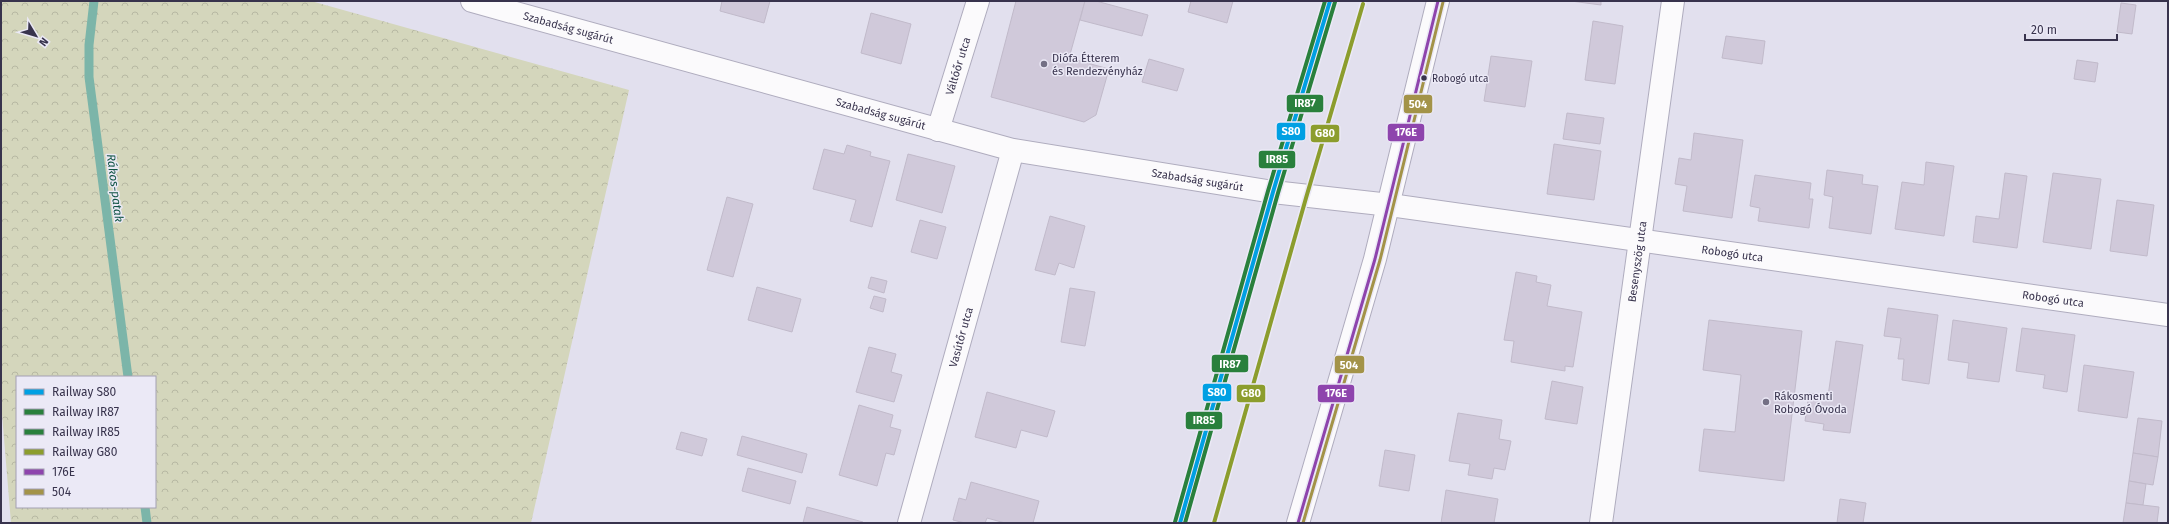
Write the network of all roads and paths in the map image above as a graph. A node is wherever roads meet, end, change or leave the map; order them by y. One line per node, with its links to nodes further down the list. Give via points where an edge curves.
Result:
1 (472, 1): 5 (street, Szabadság sugárút)
2 (978, 1): 6 (street, Váltóőr utca)
3 (1438, 1): 9 (street)
4 (1673, 1): 10 (street, Besenyszög utca)
5 (507, 6): 6 (street, Szabadság sugárút)
6 (938, 130): 7 (street, Szabadság sugárút)
7 (1012, 150): 8 (street, Szabadság sugárút); 12 (street, Vasútőr utca)
8 (1296, 195): 9 (street, Robogó utca)
9 (1390, 205): 10 (street, Robogó utca); 13 (street)
10 (1639, 242): 11 (street, Robogó utca); 14 (street, Besenyszög utca)
11 (2168, 316)
12 (909, 523)
13 (1298, 523)
14 (1601, 523)

